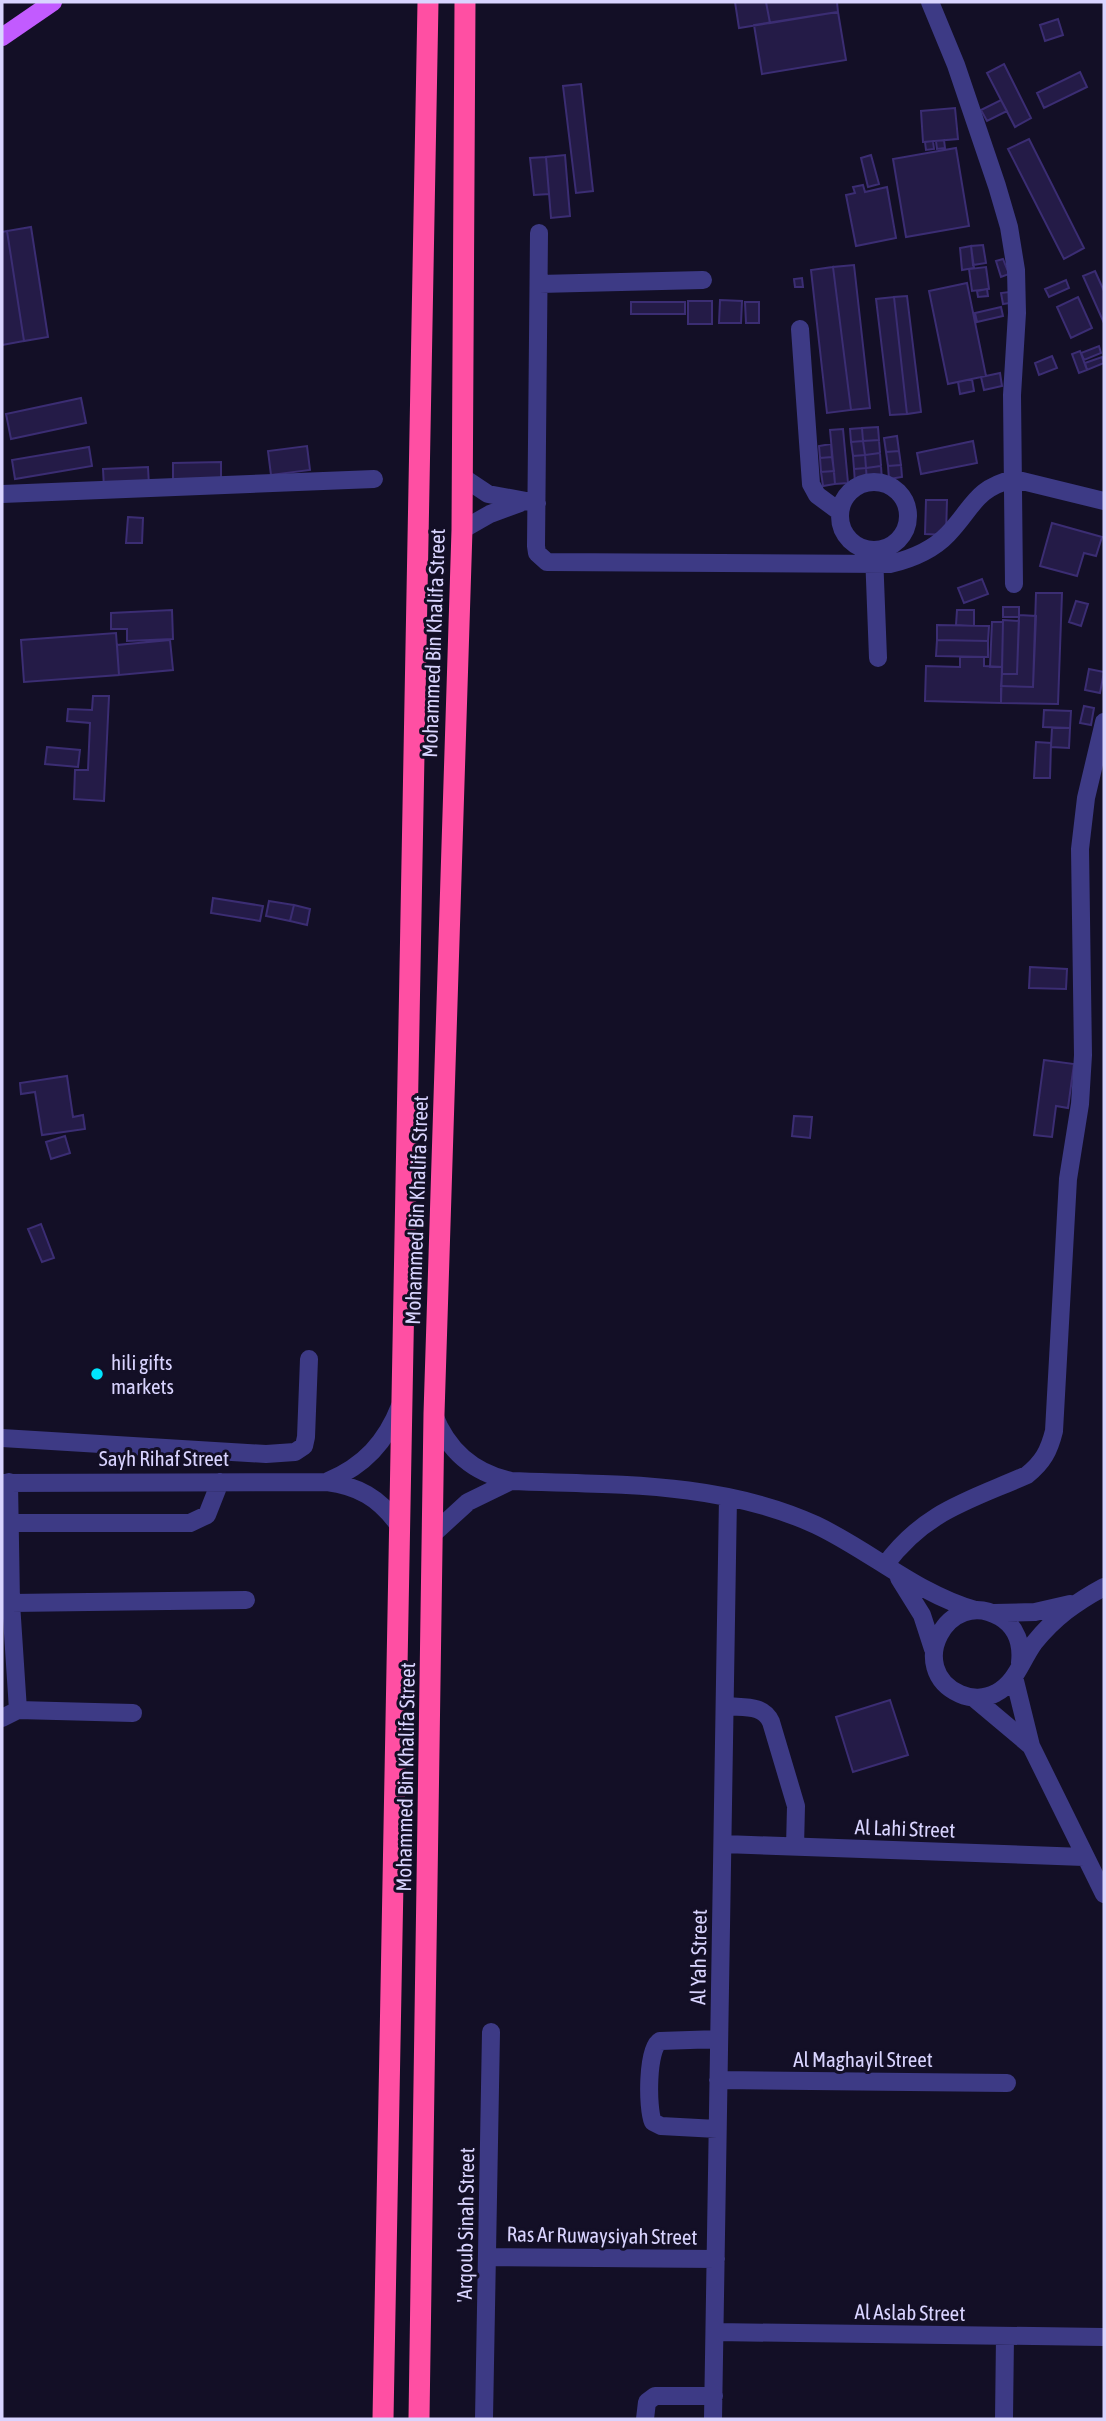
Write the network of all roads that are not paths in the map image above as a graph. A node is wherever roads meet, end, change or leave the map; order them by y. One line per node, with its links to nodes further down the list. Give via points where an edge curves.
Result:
1 (53, 2): 5 (main road)
2 (428, 2): 23 (highway, Mohammed Bin Khalifa Street)
3 (465, 2): 10 (highway, Mohammed Bin Khalifa Street)
4 (930, 2): 11 (street, via 956,65 1009,228 1017,313 1012,395)
5 (2, 37)
6 (539, 233): 8 (street)
7 (703, 280): 8 (street)
8 (539, 284): 15 (street)
9 (800, 330): 16 (street, via 811,484 817,495)
10 (461, 476): 15 (street, via 488,494); 17 (highway, Mohammed Bin Khalifa Street)
11 (1014, 479): 14 (street); 18 (street, via 977,496 949,533 930,548 905,560); 19 (street)
12 (374, 480): 13 (street)
13 (2, 494)
14 (1104, 501)
15 (528, 503): 17 (street, via 490,513); 18 (street, via 537,553 547,562)
16 (840, 512): 18 (street, via 848,539); 18 (street, via 848,494 864,484 883,483 899,494 907,511 905,530)
17 (462, 530): 24 (highway, Mohammed Bin Khalifa Street)
18 (874, 558): 20 (street)
19 (1013, 584)
20 (878, 658)
21 (1104, 722): 36 (street, via 1081,839 1083,1055 1068,1179 1050,1448 1041,1464 1027,1475 926,1521 902,1541)
22 (309, 1359): 26 (street, via 304,1446 295,1452)
23 (400, 1406): 31 (street, via 373,1453); 34 (highway, Mohammed Bin Khalifa Street)
24 (434, 1414): 28 (street, via 447,1442 463,1459 482,1472); 35 (highway, Mohammed Bin Khalifa Street)
25 (2, 1438): 26 (street)
26 (266, 1454): 27 (street)
27 (266, 1479): 30 (street, Sayh Rihaf Street); 31 (street, Sayh Rihaf Street)
28 (511, 1481): 32 (street, via 680,1488); 35 (street, via 468,1502)
29 (5, 1482): 30 (street, Sayh Rihaf Street); 33 (street)
30 (220, 1482): 33 (street, via 207,1515 190,1522)
31 (327, 1482): 34 (street, Sayh Rihaf Street, via 344,1484 374,1498)
32 (728, 1497): 36 (street, via 815,1525); 45 (street, Al Yah Street)
33 (6, 1523): 40 (street)
34 (397, 1523): 64 (highway, Mohammed Bin Khalifa Street)
35 (433, 1534): 65 (highway, Mohammed Bin Khalifa Street)
36 (888, 1567): 41 (street, via 940,1598); 42 (street, via 922,1615)
37 (1104, 1587): 39 (street)
38 (246, 1600): 40 (street)
39 (1076, 1602): 41 (street, via 1035,1612); 43 (street, via 1045,1630)
40 (11, 1603): 47 (street)
41 (984, 1611): 42 (street, via 965,1611 947,1622); 43 (street, via 1004,1619 1018,1639)
42 (933, 1648): 44 (street, via 933,1661 943,1682)
43 (1017, 1670): 44 (street, via 997,1692); 48 (street)
44 (974, 1698): 48 (street)
45 (726, 1706): 49 (street, Al Yah Street); 50 (street, via 757,1709 768,1715 796,1806)
46 (133, 1713): 47 (street)
47 (10, 1714)
48 (1031, 1746): 51 (street)
49 (724, 1844): 50 (street, Al Lahi Street); 54 (street, Al Yah Street)
50 (795, 1847): 51 (street, Al Lahi Street)
51 (1084, 1857): 52 (street)
52 (1104, 1894)
53 (491, 2032): 58 (street, 'Arqoub Sinah Street)
54 (719, 2039): 55 (street, Al Yah Street); 57 (street, via 660,2041 651,2052 653,2122)
55 (718, 2080): 56 (street, Al Maghayil Street); 57 (street, Al Yah Street)
56 (1007, 2083)
57 (717, 2129): 59 (street, Al Yah Street)
58 (488, 2257): 59 (street, Ras Ar Ruwaysiyah Street); 66 (street, 'Arqoub Sinah Street)
59 (716, 2259): 60 (street, Al Yah Street)
60 (715, 2332): 61 (street, Al Aslab Street); 63 (street, Al Yah Street)
61 (1005, 2336): 62 (street, Al Aslab Street); 69 (street)
62 (1104, 2337)
63 (714, 2396): 67 (street, via 655,2396 647,2402); 68 (street, Al Yah Street)
64 (383, 2419)
65 (419, 2419)
66 (484, 2419)
67 (645, 2419)
68 (713, 2419)
69 (1004, 2419)

